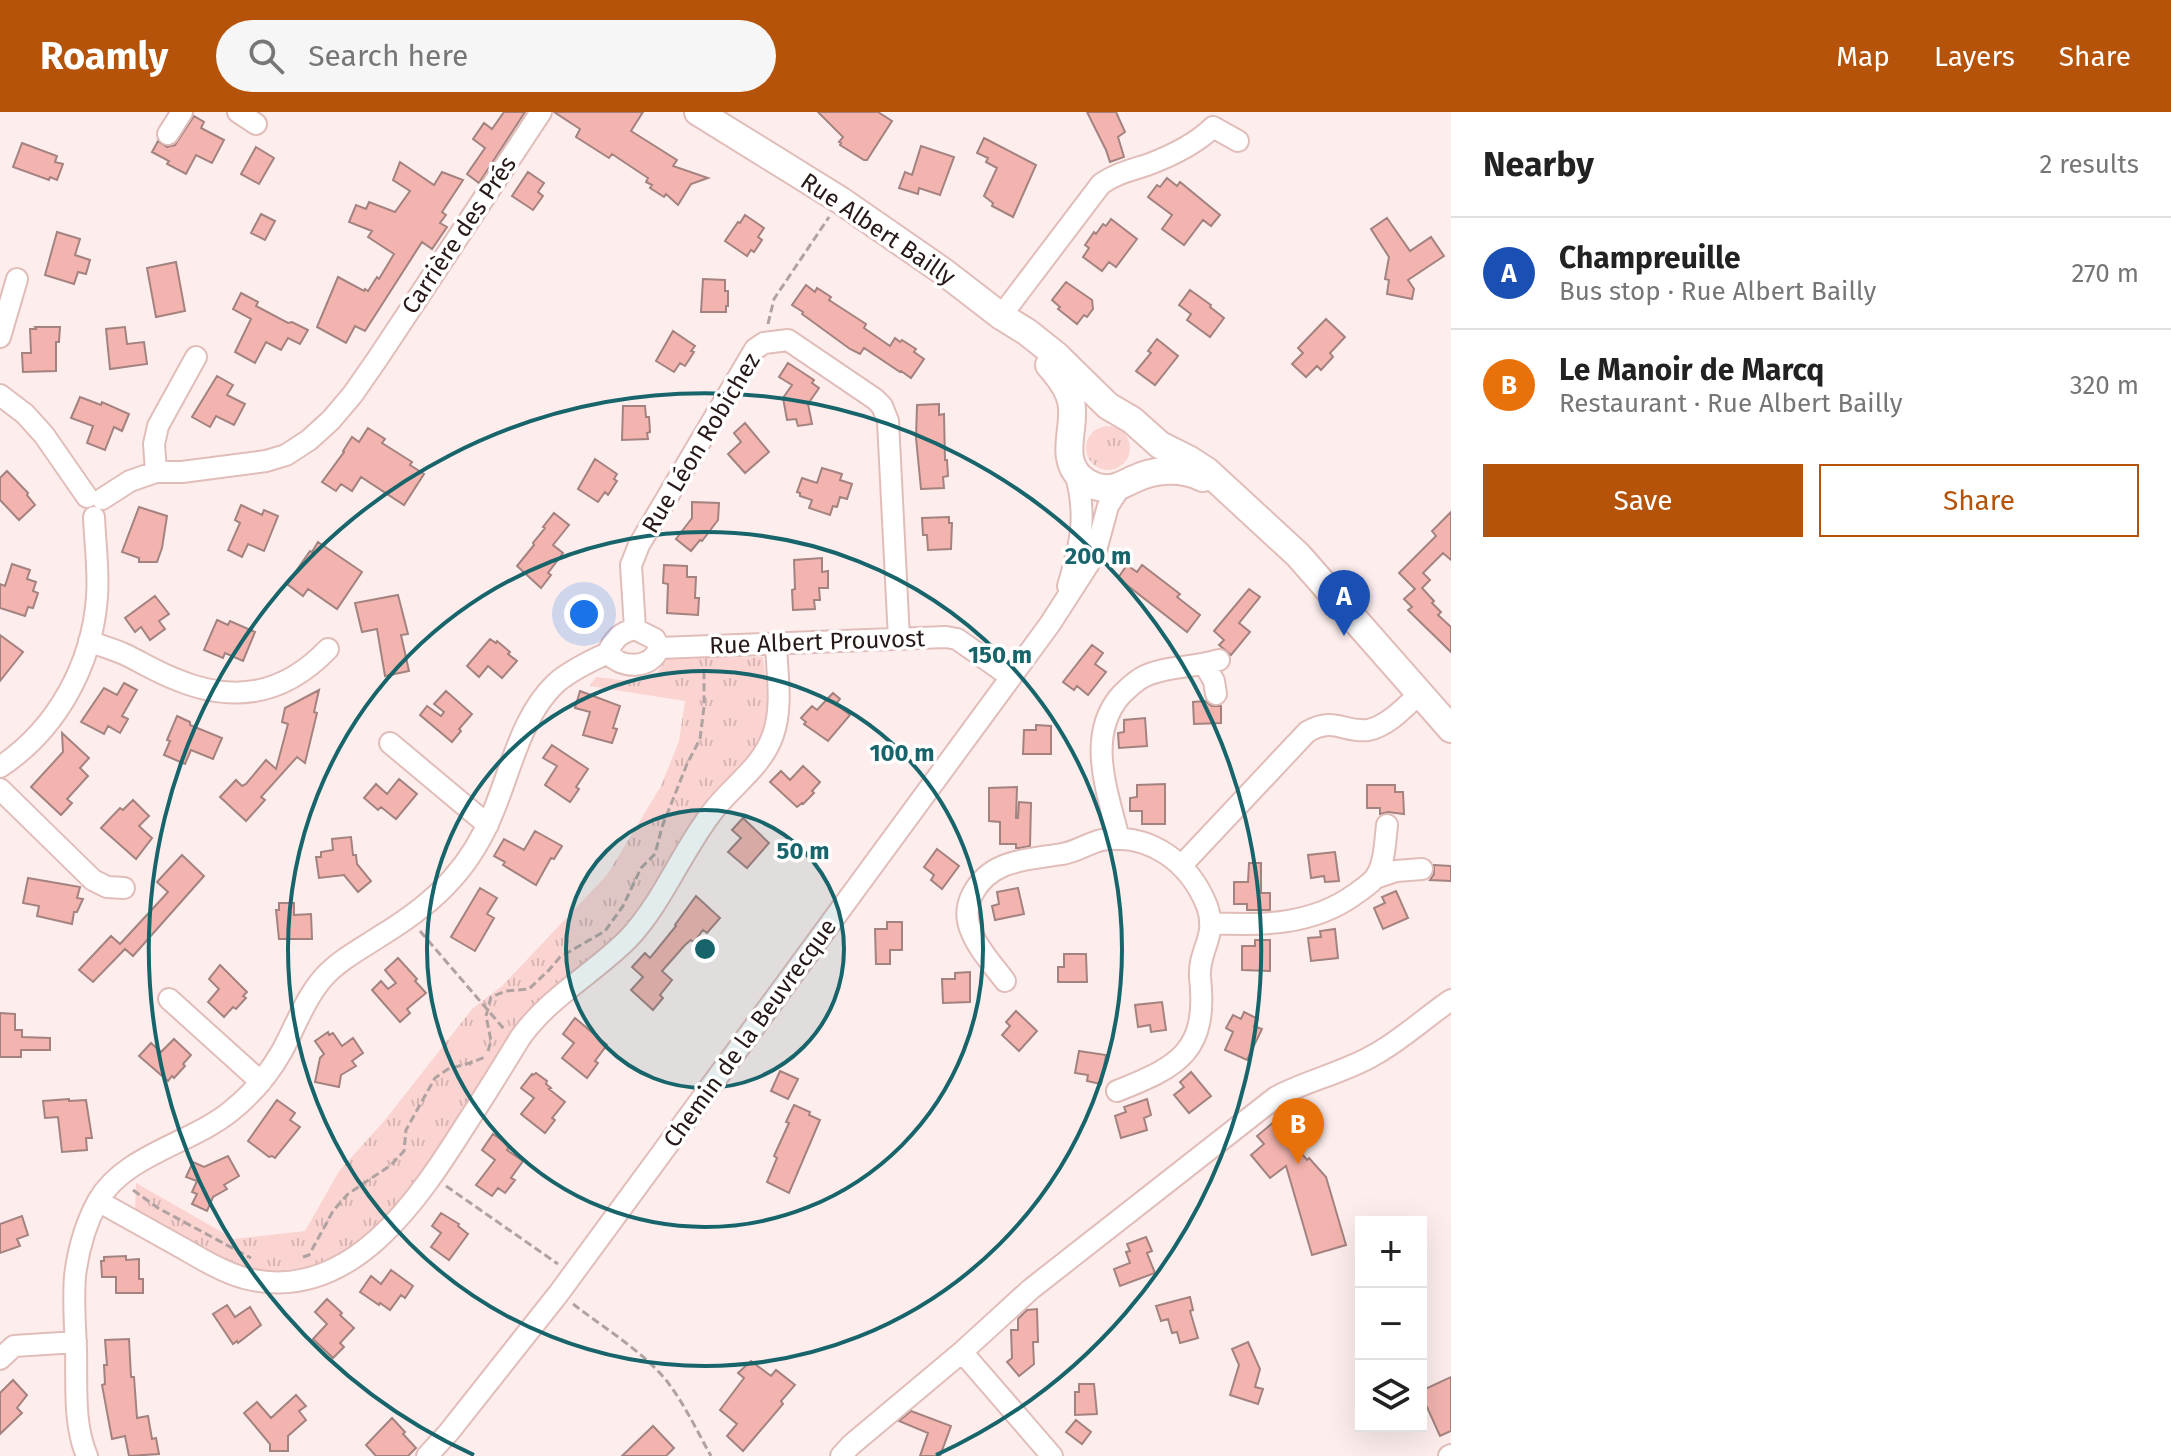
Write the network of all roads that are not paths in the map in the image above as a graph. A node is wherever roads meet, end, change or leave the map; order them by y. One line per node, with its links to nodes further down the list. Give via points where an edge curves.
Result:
1 (182, 112): 7 (street)
2 (238, 112): 6 (street)
3 (541, 112): 17 (street, Carrière des Prés, via 331,420 286,455 266,461)
4 (698, 112): 10 (main road, Rue Albert Bailly, via 840,200)
5 (1217, 120): 8 (street); 10 (street, via 1179,151 1101,184)
6 (256, 124)
7 (168, 134)
8 (1238, 141)
9 (17, 279): 11 (street)
10 (1001, 316): 14 (main road, via 1056,355 1101,401); 15 (main road, via 1069,393)
11 (0, 337)
12 (196, 357): 17 (street, via 158,426)
13 (0, 395): 20 (street, via 44,435)
14 (1131, 421): 15 (main road, via 1110,411 1093,414); 18 (main road, via 1146,443 1146,453 1142,468); 19 (main road, via 1160,445 1199,464)
15 (1070, 440): 16 (main road)
16 (1074, 469): 18 (main road, via 1092,485); 21 (street, Chemin de la Beuvrecque, via 1083,518)
17 (156, 472): 20 (street)
18 (1126, 483): 19 (main road, via 1177,470); 21 (street, Chemin de la Beuvrecque, via 1108,506 1095,554)
19 (1237, 498): 31 (main road, via 1298,555)
20 (94, 504): 24 (street, via 97,597)
21 (1063, 603): 29 (street, Chemin de la Beuvrecque)
22 (635, 629): 23 (street, Rue Léon Robichez, via 633,557 755,349 788,340 875,399 888,421); 26 (street, via 655,639); 28 (street, via 617,637)
23 (899, 639): 25 (street, Rue Albert Prouvost); 29 (street, Rue Albert Prouvost, via 957,639)
24 (89, 641): 27 (street, via 184,683 240,692 277,686 301,674); 34 (street, via 63,703 30,744)
25 (776, 644): 26 (street, Rue Albert Prouvost); 49 (street, via 777,720 762,757 712,812 645,919 537,1016 433,1177 398,1219 358,1254 324,1273 286,1282 258,1280 221,1269)
26 (659, 648): 28 (street, via 652,659 635,665 624,665)
27 (328, 649)
28 (608, 653): 36 (street, via 557,682 541,701)
29 (1011, 677): 54 (street, Chemin de la Beuvrecque, via 559,1293)
30 (1216, 694): 38 (street, via 1211,662 1146,675 1115,702 1102,730 1101,752)
31 (1419, 694): 32 (main road); 39 (street, via 1376,727 1355,730 1331,724 1307,732)
32 (1451, 729)
33 (390, 743): 36 (street)
34 (0, 767)
35 (0, 789): 42 (street, via 93,880)
36 (488, 825): 47 (street, via 474,851 433,899 326,975)
37 (1387, 825): 41 (street)
38 (1119, 839): 39 (street, via 1140,842); 44 (street, via 1009,863 978,886 968,906 970,928)
39 (1182, 865): 43 (street, via 1201,894)
40 (1422, 869): 41 (street)
41 (1375, 878): 43 (street, via 1317,915 1270,923)
42 (124, 888)
43 (1210, 923): 48 (street, via 1200,970 1201,1022 1191,1044 1168,1068)
44 (1005, 981)
45 (169, 999): 47 (street)
46 (1451, 1000): 51 (street, via 1377,1054 1276,1097 1031,1289)
47 (261, 1082): 49 (street, via 219,1121 116,1179)
48 (1117, 1091)
49 (98, 1201): 50 (street, via 75,1274)
50 (76, 1342): 52 (street, via 14,1346); 53 (street, via 78,1417)
51 (962, 1352): 55 (street); 56 (street)
52 (0, 1359)
53 (87, 1456)
54 (427, 1456)
55 (841, 1456)
56 (1052, 1456)

